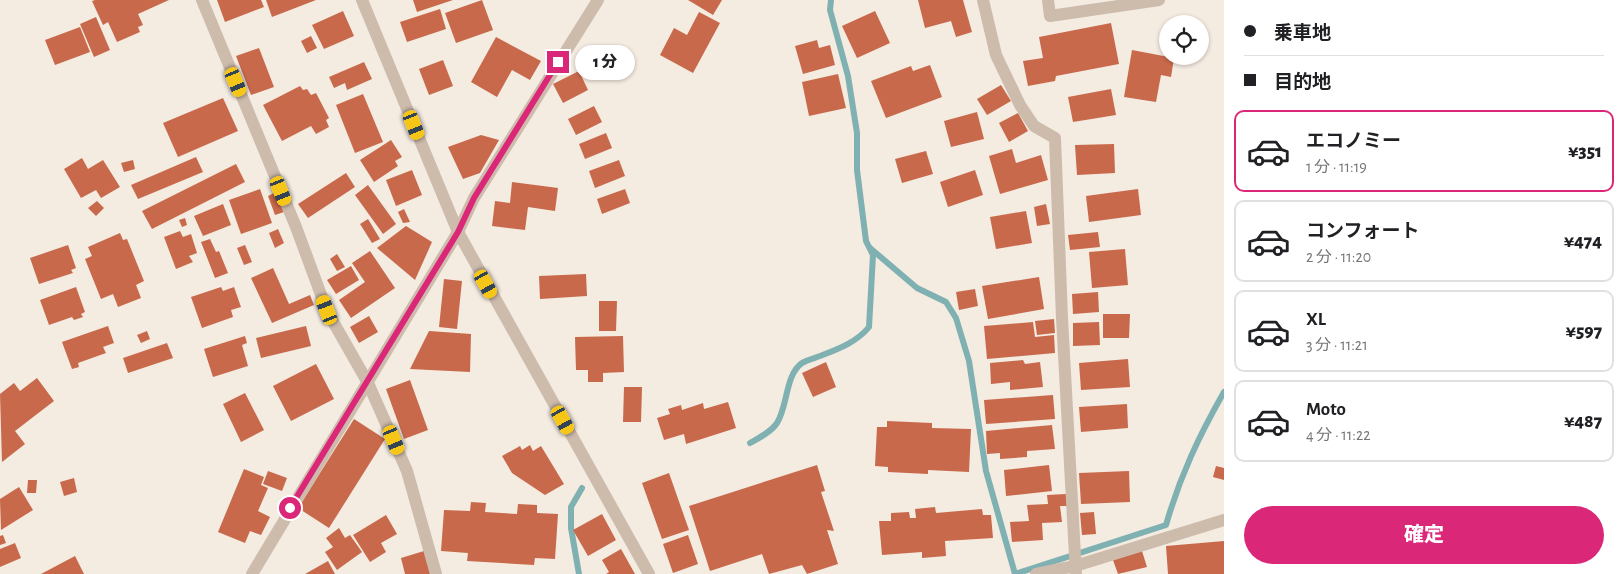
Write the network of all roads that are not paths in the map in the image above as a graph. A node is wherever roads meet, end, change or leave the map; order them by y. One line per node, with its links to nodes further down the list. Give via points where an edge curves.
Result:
1 (202, 0): 8 (street, via 327,310)
2 (362, 0): 7 (street)
3 (598, 0): 7 (street, via 479,190)
4 (983, 0): 10 (street, via 996,55 1020,105 1034,126 1055,138)
5 (1048, 0): 6 (street, via 1050,16)
6 (1159, 0)
7 (458, 232): 8 (street); 13 (street)
8 (368, 383): 11 (street); 12 (street, via 407,471)
9 (1224, 520): 10 (street)
10 (1076, 570): 14 (street)
11 (252, 574)
12 (436, 574)
13 (649, 574)
14 (1036, 574)

